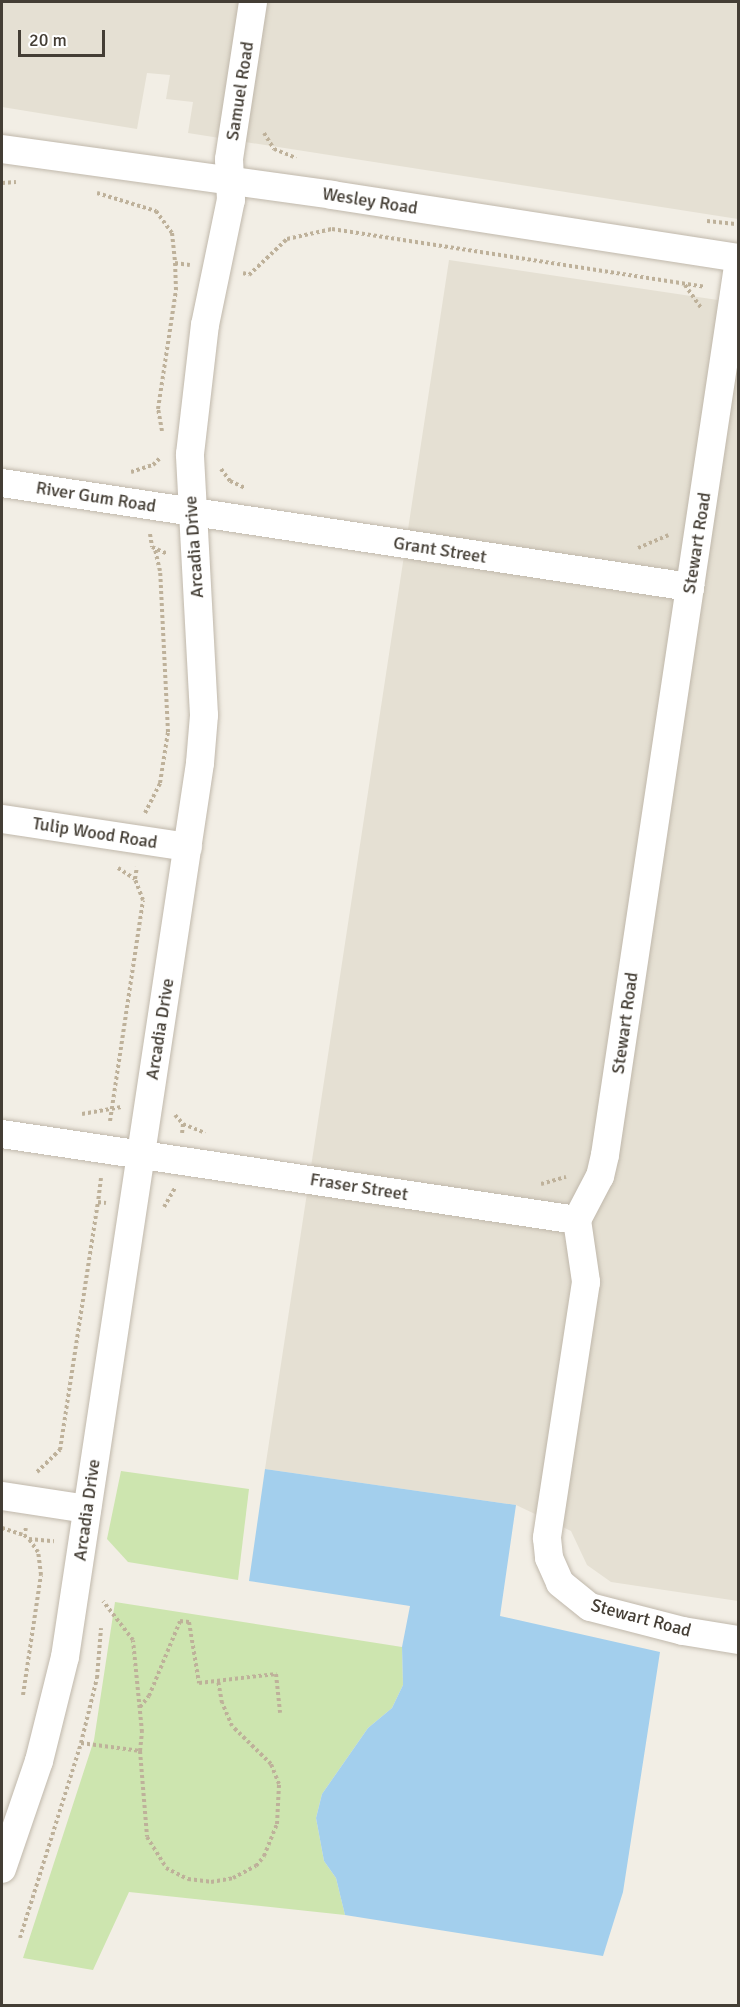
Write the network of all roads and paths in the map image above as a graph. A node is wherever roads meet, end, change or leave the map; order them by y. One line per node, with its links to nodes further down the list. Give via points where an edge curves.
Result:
1 (254, 2): 5 (street, Samuel Road, via 229,159)
2 (263, 127): 4 (path, via 274,149)
3 (2, 149): 5 (street, Wesley Road)
4 (303, 159)
5 (230, 180): 11 (street, Wesley Road); 23 (street, Arcadia Drive, via 231,200 195,398)
6 (20, 182): 7 (path)
7 (2, 183)
8 (88, 190): 12 (path, via 146,207 163,217 172,234)
9 (696, 220): 10 (path)
10 (738, 224)
11 (738, 258)
12 (176, 262): 13 (path); 17 (path, via 176,290 158,409)
13 (196, 265)
14 (738, 266): 29 (street, Stewart Road)
15 (237, 272): 16 (path, via 249,275 287,239 332,229)
16 (705, 287)
17 (164, 440)
18 (162, 456): 20 (path, via 146,468)
19 (219, 466): 22 (path, via 230,481)
20 (121, 470)
21 (2, 483): 23 (street, River Gum Road)
22 (249, 489)
23 (190, 511): 29 (street, Grant Street); 32 (street, Arcadia Drive, via 204,715)
24 (151, 524): 27 (path, via 150,543)
25 (668, 535): 26 (path)
26 (633, 548)
27 (155, 549): 28 (path); 31 (path, via 160,571 168,732 160,783)
28 (178, 555)
29 (690, 587): 47 (street, Stewart Road, via 603,1168)
30 (2, 819): 32 (street, Tulip Wood Road)
31 (144, 819)
32 (188, 847): 41 (street, Arcadia Drive)
33 (139, 860): 34 (path, via 135,879 142,900)
34 (112, 1106): 35 (path); 36 (path, via 95,1113); 38 (path)
35 (130, 1108)
36 (73, 1113)
37 (165, 1113): 40 (path, via 179,1115 183,1124)
38 (109, 1127)
39 (2, 1134): 41 (street, Fraser Street)
40 (181, 1140)
41 (142, 1154): 47 (street, Fraser Street); 50 (street, Arcadia Drive)
42 (101, 1178): 44 (path)
43 (176, 1181): 46 (path, via 173,1195)
44 (98, 1202): 45 (path); 48 (path, via 60,1450 38,1471)
45 (107, 1203)
46 (162, 1211)
47 (577, 1220): 60 (street, Stewart Road, via 586,1282 547,1538 553,1571 568,1593 590,1607 674,1629)
48 (35, 1482)
49 (2, 1496): 50 (street)
50 (87, 1509): 67 (street, Arcadia Drive, via 54,1709)
51 (28, 1519): 53 (path)
52 (2, 1527): 53 (path)
53 (24, 1535): 54 (path)
54 (29, 1539): 55 (path); 62 (path, via 38,1552 41,1575)
55 (57, 1542)
56 (104, 1590): 57 (path)
57 (102, 1600): 58 (path); 63 (path, via 133,1640)
58 (101, 1613)
59 (101, 1622): 65 (path, via 97,1678)
60 (738, 1640)
61 (218, 1680): 63 (path, via 199,1683 189,1622 180,1621 149,1696); 64 (path, via 276,1674); 66 (path, via 232,1726 271,1764 279,1784 277,1824 268,1849 256,1866 233,1878 211,1882 188,1879 166,1868 147,1837)
62 (22, 1700)
63 (140, 1707): 66 (path)
64 (280, 1713)
65 (81, 1743): 66 (path); 68 (path)
66 (140, 1751)
67 (2, 1869)
68 (20, 1938)

